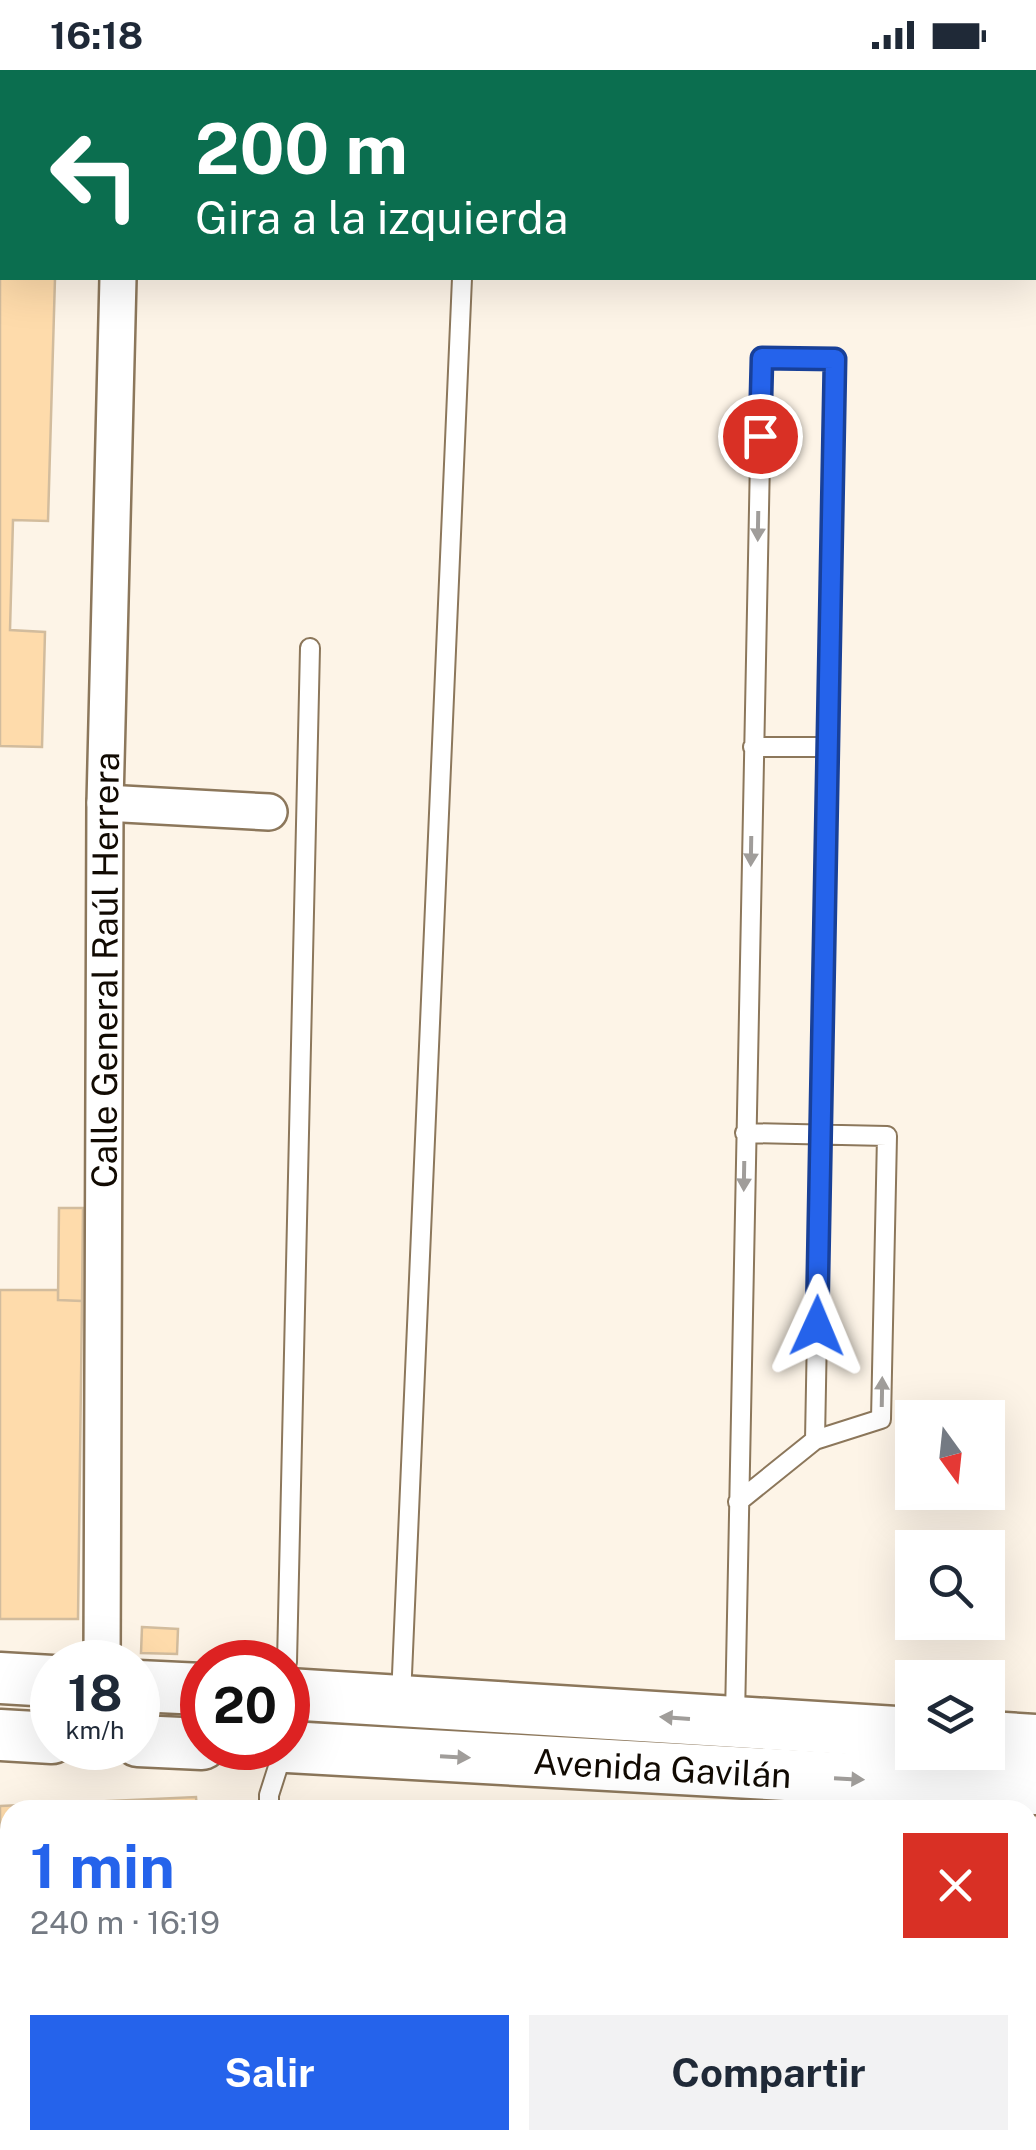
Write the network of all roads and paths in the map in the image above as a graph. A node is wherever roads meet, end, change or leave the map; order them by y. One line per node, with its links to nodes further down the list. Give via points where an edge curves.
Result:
1 (118, 280): 6 (street, Calle General Raúl Herrera)
2 (462, 280): 17 (lane)
3 (310, 648): 13 (lane)
4 (753, 747): 5 (lane); 5 (lane, one-way to 4, via 835,359 762,358); 8 (lane, one-way to 8)
5 (827, 748): 9 (lane)
6 (105, 804): 7 (street); 12 (street, Calle General Raúl Herrera)
7 (270, 812)
8 (745, 1132): 9 (lane); 11 (lane, one-way to 11)
9 (820, 1135): 10 (lane); 10 (lane, one-way to 9, via 882,1419 887,1136)
10 (815, 1440): 11 (lane)
11 (738, 1502): 24 (lane)
12 (102, 1640)
13 (287, 1640)
14 (0, 1678): 15 (main road)
15 (30, 1680)
16 (310, 1700): 17 (main road, Avenida Gavilán)
17 (399, 1727): 23 (main road, Avenida Gavilán); 24 (main road, Avenida Gavilán)
18 (895, 1734): 24 (main road, Avenida Gavilán)
19 (0, 1735): 20 (main road)
20 (30, 1737)
21 (1005, 1739): 22 (main road)
22 (1036, 1740)
23 (310, 1743)
24 (733, 1748): 26 (main road, Avenida Gavilán, one-way to 26)
25 (278, 1770): 27 (lane)
26 (1036, 1789)
27 (269, 1800)

